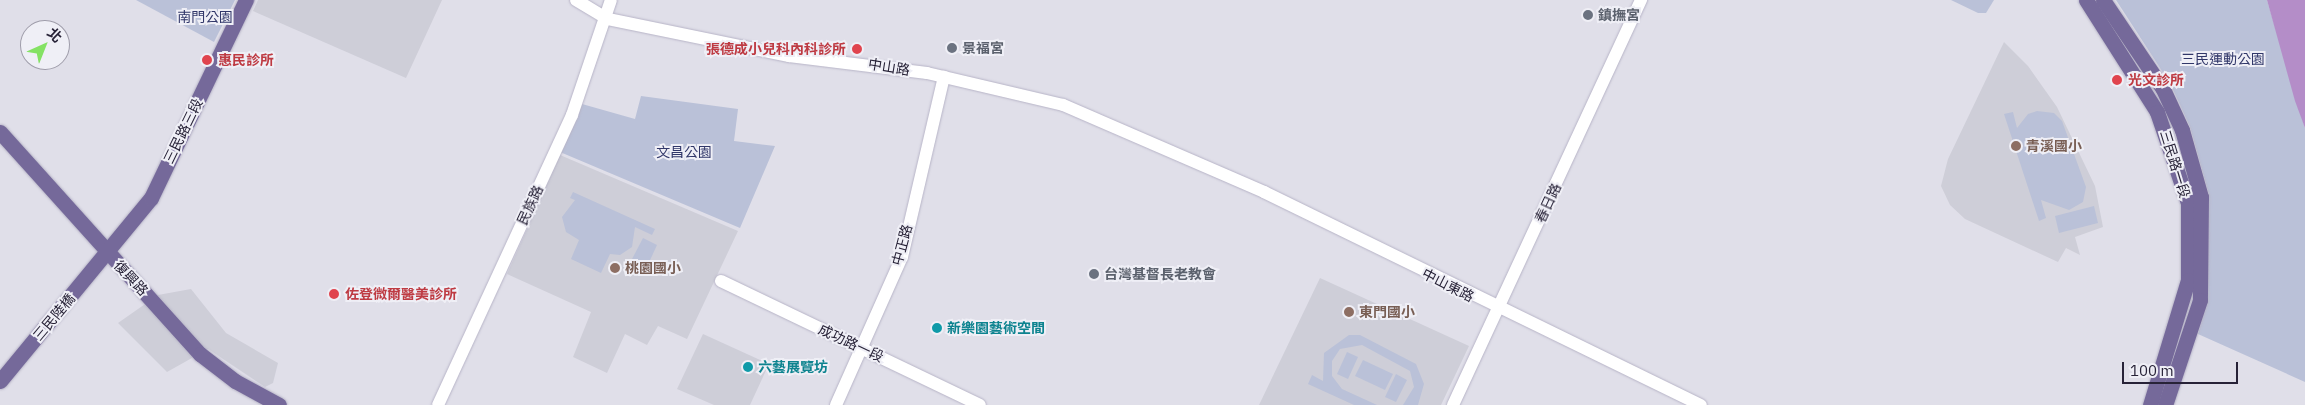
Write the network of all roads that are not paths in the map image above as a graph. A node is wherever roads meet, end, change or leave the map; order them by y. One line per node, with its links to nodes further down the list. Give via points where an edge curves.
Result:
1 (246, 0): 11 (main road, 三民路三段, via 151,198)
2 (576, 0): 7 (street, 中山路)
3 (612, 0): 7 (street, 民族路)
4 (1641, 0): 13 (street, 春日路)
5 (2086, 0): 22 (main road, 三民路一段, via 2157,112 2188,203 2188,280)
6 (2103, 0): 23 (main road, 三民路一段, via 2163,89 2182,130 2200,197 2200,300)
7 (608, 19): 8 (street, 中山路, via 789,56 872,63); 17 (street, 民族路, via 572,115)
8 (944, 77): 10 (street, 中山路, via 1063,104); 14 (street, 中正路, via 902,257)
9 (0, 132): 11 (main road, 復興路)
10 (1196, 162): 13 (street, 中山東路)
11 (108, 254): 15 (main road, 三民陸橋); 16 (main road, 復興路, via 200,354 235,381)
12 (721, 281): 14 (street, 成功路一段)
13 (1498, 310): 20 (street, 春日路); 21 (street, 中山東路)
14 (860, 348): 18 (street, 中正路); 19 (street, 成功路一段)
15 (0, 381)
16 (279, 405)
17 (438, 405)
18 (836, 405)
19 (980, 405)
20 (1453, 405)
21 (1701, 405)
22 (2150, 405)
23 (2165, 405)

